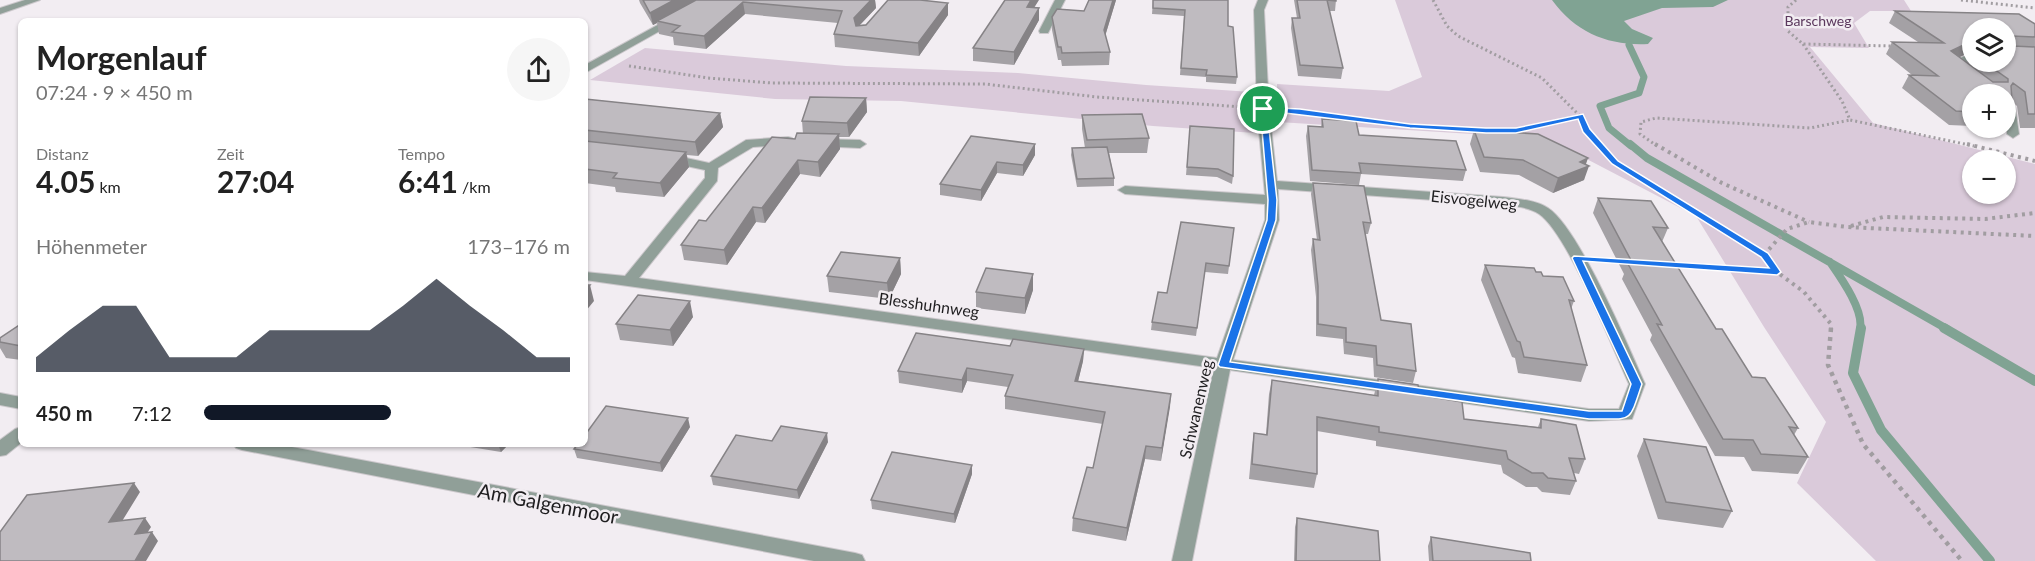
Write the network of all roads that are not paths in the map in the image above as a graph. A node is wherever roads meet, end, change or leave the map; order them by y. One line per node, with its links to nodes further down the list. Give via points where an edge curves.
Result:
1 (35, 0): 5 (street)
2 (710, 0): 8 (street)
3 (1060, 0): 6 (street)
4 (1263, 0): 16 (street, Schwanenweg, via 1259,10 1263,109)
5 (0, 11)
6 (1044, 31)
7 (1962, 60): 9 (street, via 1952,64)
8 (588, 68)
9 (1962, 71)
10 (1963, 72): 11 (street)
11 (1969, 76)
12 (860, 144): 14 (street, via 750,143)
13 (654, 156): 14 (street)
14 (711, 167): 18 (street, via 712,178)
15 (1125, 190): 16 (street)
16 (1272, 192): 19 (street, Schwanenweg, via 1272,220); 19 (street, Eisvogelweg, via 1518,203 1544,211 1555,220 1577,258 1637,384 1626,415 1589,415)
17 (588, 276): 18 (street, Blesshuhnweg)
18 (629, 281): 19 (street, Blesshuhnweg)
19 (1223, 365): 27 (street, Schwanenweg)
20 (0, 399): 21 (street)
21 (18, 402)
22 (18, 435): 24 (street)
23 (256, 447): 25 (street, Am Galgenmoor)
24 (0, 450)
25 (767, 554): 26 (street, Am Galgenmoor)
26 (855, 561)
27 (1182, 561)

